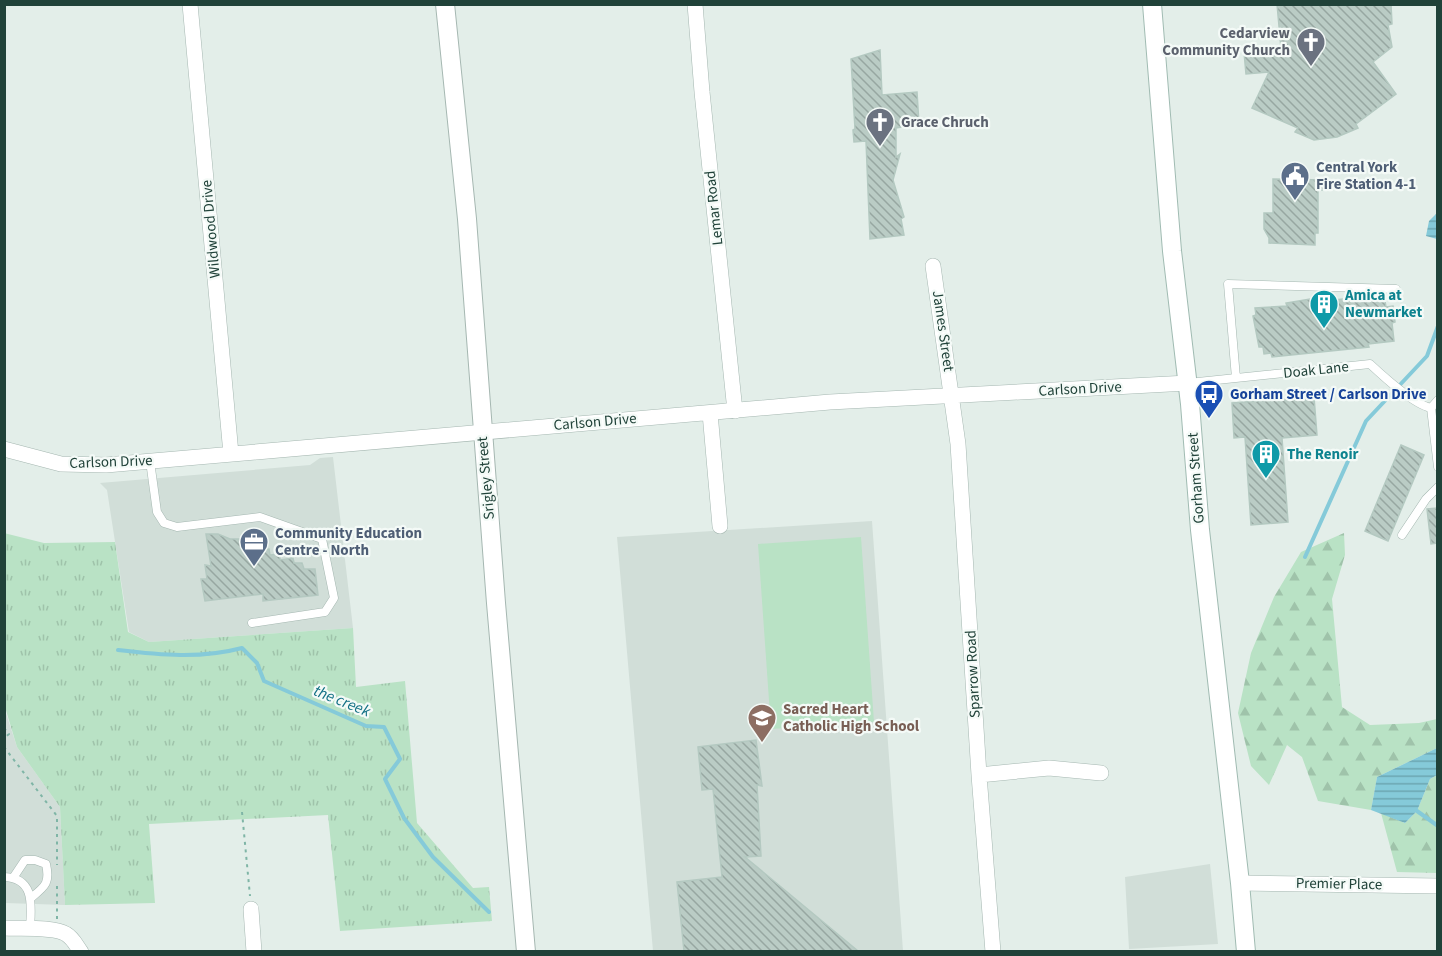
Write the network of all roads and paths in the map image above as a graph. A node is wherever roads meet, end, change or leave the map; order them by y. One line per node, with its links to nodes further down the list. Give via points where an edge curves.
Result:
1 (190, 4): 16 (street, Wildwood Drive)
2 (445, 4): 14 (main road, Srigley Street, via 467,219)
3 (695, 4): 12 (street, Lemar Road)
4 (1152, 4): 8 (main road, Gorham Street, via 1172,251)
5 (933, 266): 9 (street, James Street)
6 (1396, 289): 7 (lane, via 1228,284)
7 (1236, 378): 8 (lane, Doak Lane); 11 (lane, Doak Lane, via 1370,364 1414,400)
8 (1188, 383): 9 (street, Carlson Drive); 30 (main road, Gorham Street, via 1200,530)
9 (952, 396): 12 (street, Carlson Drive); 27 (street, Sparrow Road, via 964,510)
10 (1437, 400): 11 (lane)
11 (1431, 408): 18 (lane)
12 (735, 411): 13 (street, Carlson Drive)
13 (710, 412): 14 (street, Carlson Drive); 20 (street)
14 (482, 432): 16 (street, Carlson Drive); 39 (main road, Srigley Street)
15 (4, 449): 17 (street, Carlson Drive, via 60,464)
16 (231, 454): 17 (street, Carlson Drive)
17 (150, 461): 22 (lane, via 157,512 164,523 177,527 260,518 322,539 334,598 326,612)
18 (1437, 467)
19 (1437, 487): 21 (lane)
20 (720, 525)
21 (1402, 535)
22 (252, 622)
23 (4, 728): 24 (path, via 9,734)
24 (4, 738)
25 (4, 747): 36 (path, via 57,816)
26 (1101, 773): 27 (street, via 1049,768)
27 (979, 775): 40 (street, Sparrow Road)
28 (242, 812): 33 (path)
29 (9, 878): 32 (lane, via 24,884); 32 (lane, via 25,860 46,864 45,887)
30 (1240, 883): 31 (street, Premier Place); 41 (main road, Gorham Street)
31 (1437, 886)
32 (32, 897): 35 (lane)
33 (251, 909): 38 (street)
34 (4, 928): 35 (street)
35 (30, 929): 36 (street)
36 (55, 930): 37 (street, via 74,940)
37 (81, 951)
38 (254, 951)
39 (526, 951)
40 (993, 951)
41 (1246, 951)

